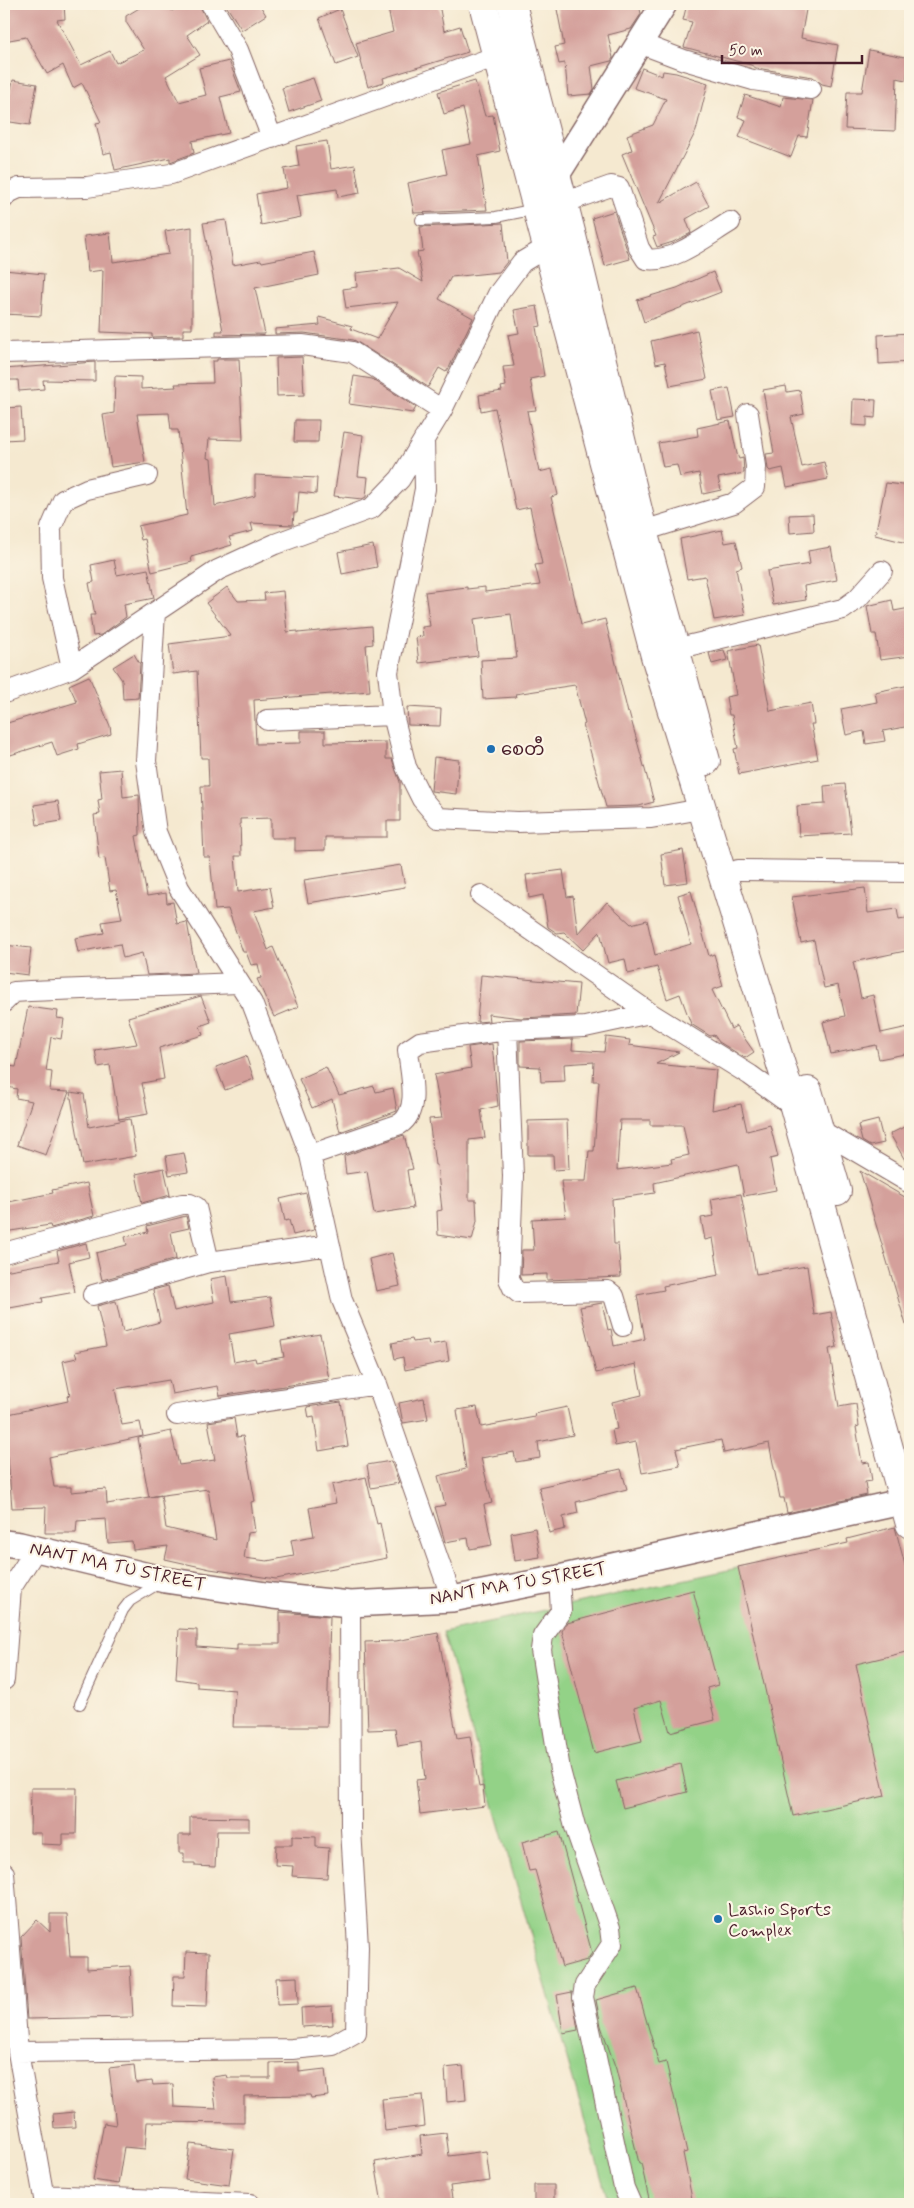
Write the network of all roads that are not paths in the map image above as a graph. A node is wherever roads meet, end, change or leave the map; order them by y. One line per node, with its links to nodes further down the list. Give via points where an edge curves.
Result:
1 (211, 4): 8 (street, via 238,50)
2 (483, 4): 6 (main road)
3 (512, 4): 9 (main road)
4 (664, 4): 5 (street)
5 (639, 43): 7 (street, via 753,80); 9 (street)
6 (497, 56): 8 (street); 12 (main road)
7 (811, 89)
8 (272, 138): 10 (street, via 171,174 87,187 19,188)
9 (556, 176): 11 (main road)
10 (4, 198)
11 (563, 203): 14 (street, via 611,186 619,188 639,248 646,259 654,261 668,258); 21 (main road)
12 (537, 209): 13 (lane, via 496,216); 15 (main road)
13 (421, 220)
14 (730, 222)
15 (547, 247): 17 (street, via 522,262 498,294); 29 (main road, via 655,656)
16 (4, 353): 17 (street, via 302,345 352,352)
17 (442, 410): 19 (street)
18 (748, 414): 21 (street, via 756,466 755,486 734,504)
19 (424, 439): 23 (street, via 400,479 372,508 275,544 218,570); 27 (street, via 425,489 388,672)
20 (147, 475): 25 (street, via 87,489 63,500 51,528 52,578)
21 (643, 531): 24 (main road)
22 (882, 571): 24 (street, via 857,599 843,609)
23 (155, 612): 25 (street); 33 (street, via 146,761 156,832 179,888)
24 (675, 649): 30 (main road)
25 (72, 668): 26 (street)
26 (4, 693)
27 (393, 715): 28 (street); 29 (street, via 406,767 422,799 438,818 518,822 651,818)
28 (267, 720)
29 (701, 809): 37 (main road)
30 (738, 870): 31 (street); 38 (main road)
31 (910, 872)
32 (481, 895): 35 (street)
33 (239, 983): 34 (street, via 14,992); 39 (street, via 252,1003)
34 (4, 1002)
35 (650, 1013): 36 (street, via 585,1027); 37 (street, via 750,1075)
36 (507, 1030): 39 (street, via 420,1042 412,1046 408,1050 412,1108 407,1120); 45 (street, via 513,1176 509,1279 519,1293 608,1291 614,1296)
37 (794, 1107): 38 (street); 49 (main road)
38 (820, 1130): 40 (street); 48 (main road)
39 (310, 1155): 41 (street)
40 (910, 1183)
41 (330, 1245): 43 (street); 46 (street, via 342,1300)
42 (4, 1253): 43 (street, via 190,1204 196,1207)
43 (209, 1262): 44 (street)
44 (93, 1294)
45 (623, 1326)
46 (377, 1384): 47 (street); 54 (street)
47 (177, 1415)
48 (910, 1458)
49 (908, 1509): 52 (street, NANT MA TU STREET)
50 (4, 1543): 51 (street, NANT MA TU STREET)
51 (36, 1549): 53 (street, NANT MA TU STREET); 56 (street, via 11,1588)
52 (559, 1578): 54 (street, NANT MA TU STREET); 63 (street, via 561,1611 543,1636 540,1650 560,1770 575,1827 610,1928 612,1944 585,1985 583,1997 624,2188)
53 (165, 1580): 55 (street, NANT MA TU STREET); 57 (lane, via 130,1601 123,1610)
54 (452, 1599): 55 (street, NANT MA TU STREET)
55 (350, 1604): 60 (street, via 351,1829 358,1947 356,2032 333,2045 292,2049)
56 (4, 1680)
57 (80, 1704)
58 (4, 1873): 59 (street)
59 (8, 1988): 60 (street)
60 (18, 2052): 61 (street)
61 (45, 2200): 62 (street)
62 (250, 2204)
63 (631, 2204)

